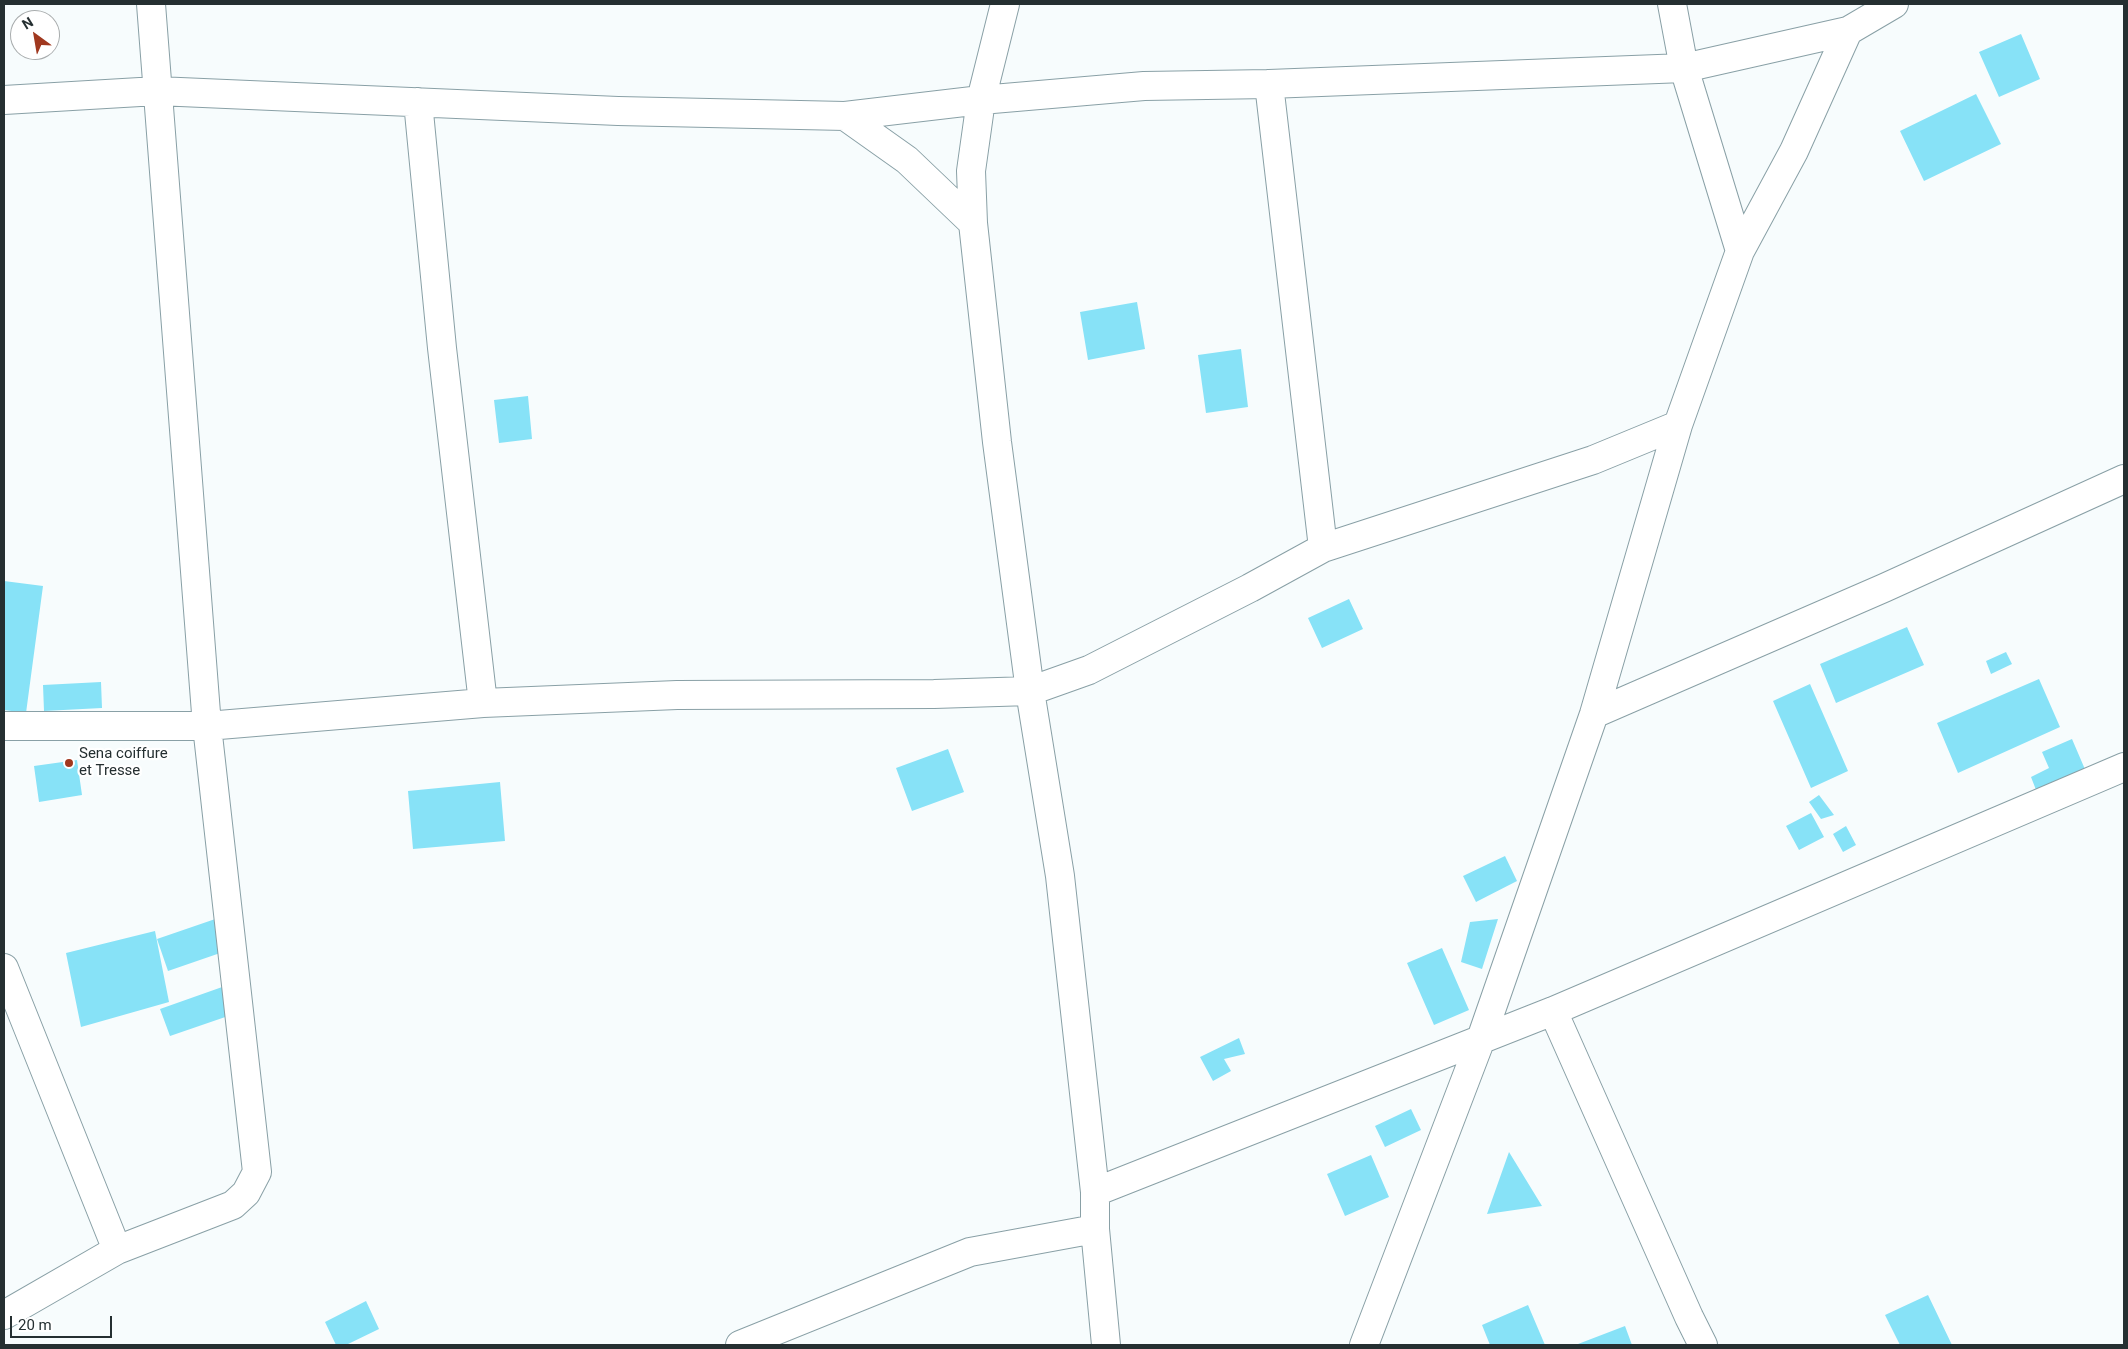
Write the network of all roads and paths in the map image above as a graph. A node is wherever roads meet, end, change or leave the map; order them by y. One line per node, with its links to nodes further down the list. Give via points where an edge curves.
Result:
1 (150, 4): 8 (street)
2 (1005, 4): 10 (street)
3 (1672, 4): 6 (street)
4 (1894, 4): 5 (street)
5 (1848, 31): 6 (street); 14 (street, via 1794,151)
6 (1684, 68): 7 (street); 14 (street)
7 (1269, 84): 10 (street, via 1144,86); 17 (street)
8 (157, 91): 9 (street); 11 (street); 22 (street)
9 (4, 100)
10 (981, 100): 12 (street); 13 (street, via 971,171)
11 (418, 102): 12 (street); 19 (street, via 442,348)
12 (844, 116): 13 (street, via 907,160)
13 (973, 222): 18 (street, via 997,442)
14 (1740, 251): 15 (street)
15 (1678, 425): 17 (street, via 1593,460); 20 (street)
16 (2124, 479): 20 (street)
17 (1322, 548): 18 (street, via 1089,670)
18 (1030, 691): 19 (street, via 677,695); 27 (street, via 1060,876)
19 (483, 703): 22 (street)
20 (1594, 714): 26 (street)
21 (4, 726): 22 (street)
22 (207, 726): 29 (street, via 257,1172 246,1193 233,1205)
23 (2124, 767): 25 (street)
24 (4, 968): 29 (street)
25 (1553, 1010): 26 (street); 34 (street)
26 (1481, 1039): 27 (street); 33 (street)
27 (1094, 1192): 28 (street)
28 (1094, 1230): 31 (street, via 970,1252); 32 (street)
29 (118, 1250): 30 (street)
30 (4, 1315)
31 (740, 1345)
32 (1106, 1345)
33 (1364, 1345)
34 (1703, 1345)

